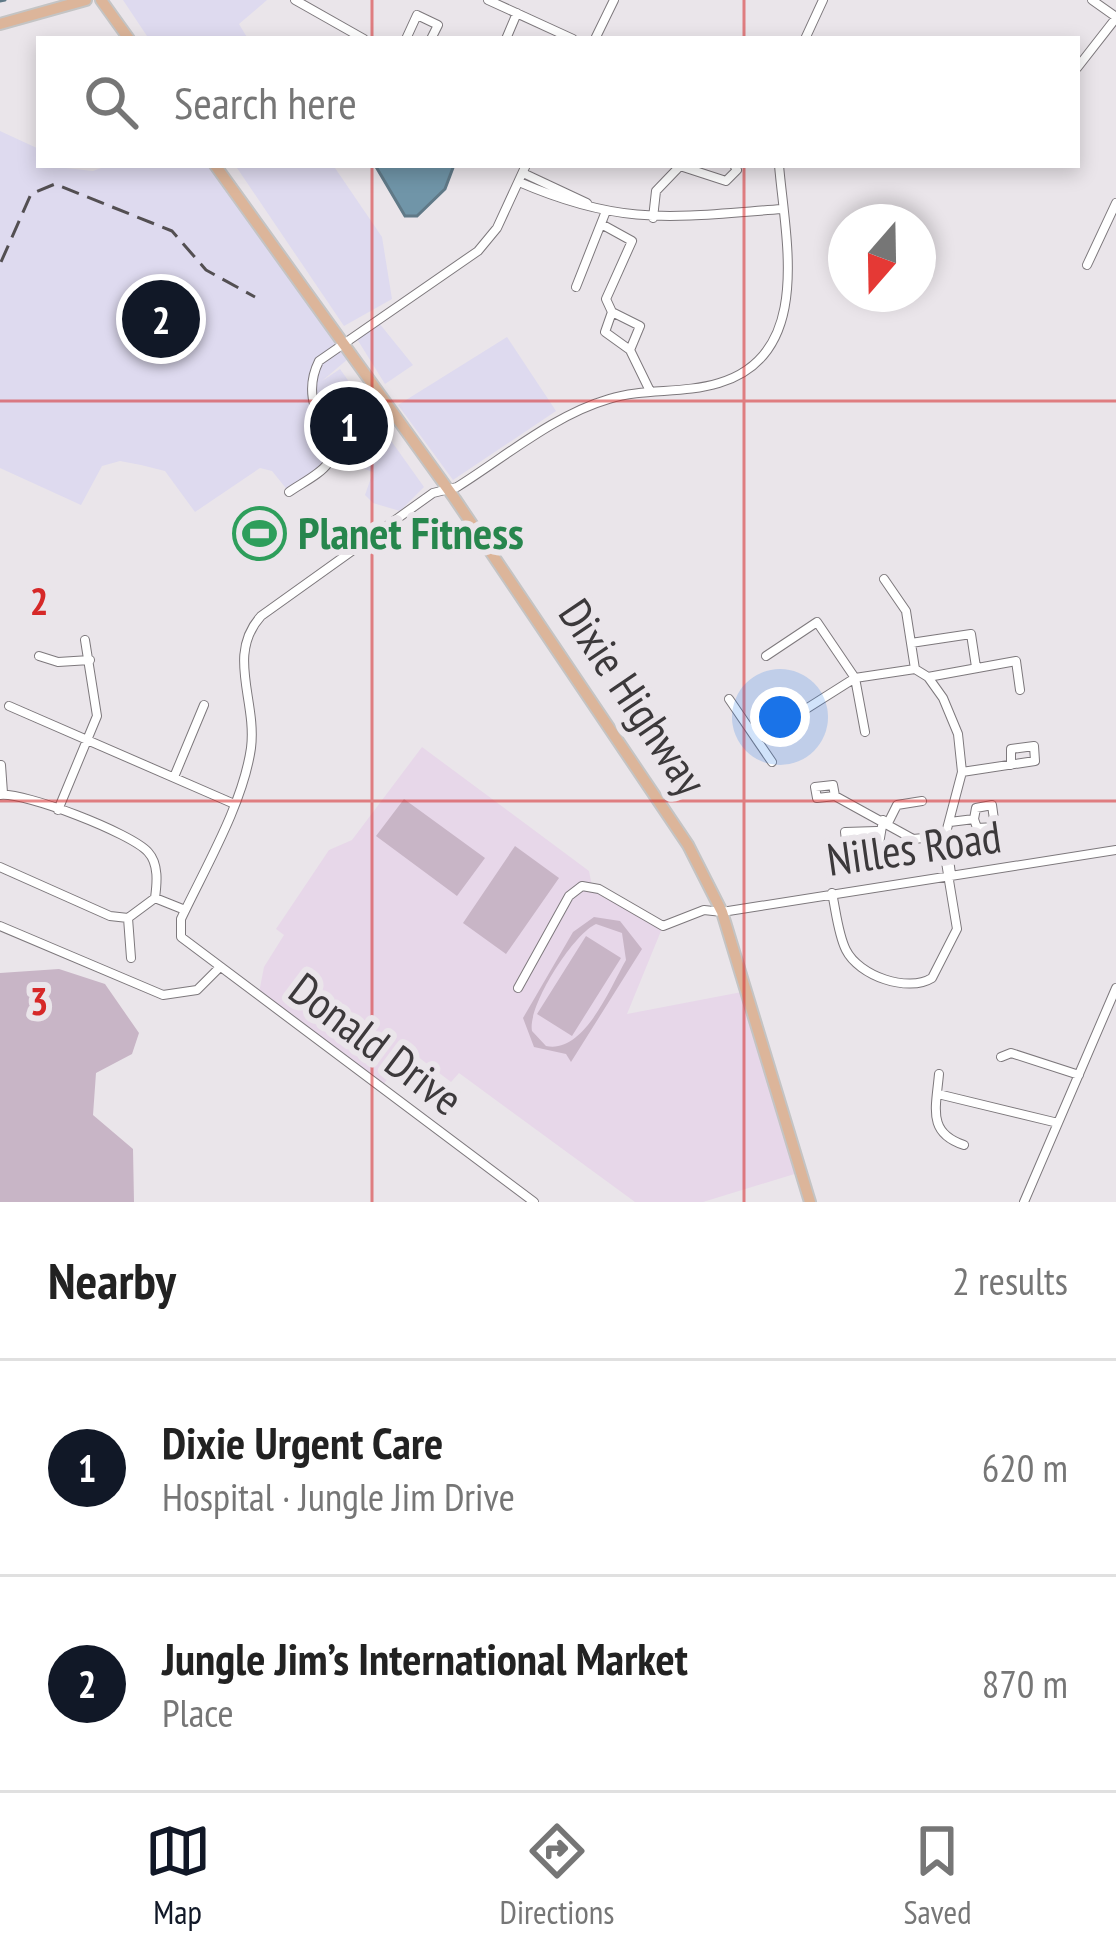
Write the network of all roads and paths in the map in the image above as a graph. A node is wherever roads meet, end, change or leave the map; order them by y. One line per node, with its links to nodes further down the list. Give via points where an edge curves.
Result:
1 (86, 0): 8 (main road)
2 (101, 0): 12 (main road)
3 (295, 0): 13 (street)
4 (488, 0): 9 (street)
5 (614, 0): 18 (street)
6 (823, 0): 19 (street)
7 (1091, 0): 10 (street)
8 (72, 3): 11 (main road)
9 (518, 13): 16 (street); 17 (street)
10 (1116, 18): 20 (street)
11 (0, 23)
12 (126, 36)
13 (359, 36)
14 (407, 36): 15 (street, via 417,15 438,25)
15 (432, 36)
16 (507, 36)
17 (566, 36)
18 (597, 36)
19 (807, 36)
20 (1080, 64)
21 (217, 168): 35 (main road, Dixie Highway)
22 (679, 168): 30 (street, via 656,190)
23 (687, 168): 24 (street, via 726,181)
24 (735, 168)
25 (778, 168): 28 (street)
26 (522, 173): 29 (street, via 566,202); 35 (street, via 478,251)
27 (1116, 202): 32 (street)
28 (782, 208): 30 (street); 37 (street, via 787,305 767,351 723,382)
29 (602, 210): 30 (street); 31 (street)
30 (653, 218)
31 (603, 225): 33 (street); 34 (street, via 632,241 606,299)
32 (1088, 265)
33 (576, 287)
34 (612, 313): 36 (street, via 604,332); 36 (street, via 640,326)
35 (339, 344): 38 (main road, Dixie Highway); 39 (street, via 319,362 310,386 329,461)
36 (630, 350): 37 (street)
37 (650, 391): 38 (street, via 590,406)
38 (446, 489): 66 (street, via 246,632 252,740); 79 (main road, Dixie Highway, via 678,828)
39 (289, 492)
40 (884, 579): 42 (street, via 906,611)
41 (85, 640): 45 (street)
42 (911, 643): 46 (street, via 971,634); 47 (street)
43 (39, 656): 45 (street)
44 (766, 656): 49 (street, via 817,622)
45 (90, 660): 56 (street, via 97,716)
46 (976, 668): 48 (street); 50 (street, via 1016,661)
47 (915, 669): 48 (street); 49 (street)
48 (928, 677): 60 (street, via 952,715)
49 (855, 678): 54 (street); 55 (street)
50 (1020, 690)
51 (729, 699): 55 (street)
52 (204, 705): 62 (street)
53 (9, 706): 56 (street)
54 (865, 733)
55 (757, 740): 57 (street)
56 (87, 741): 62 (street); 67 (street)
57 (772, 762)
58 (1, 765): 61 (street)
59 (1011, 765): 60 (street)
60 (962, 772): 70 (street)
61 (2, 777): 63 (street)
62 (173, 778): 66 (street)
63 (2, 794): 67 (street)
64 (835, 796): 69 (street)
65 (922, 801): 69 (street, via 897,805)
66 (232, 803): 78 (street)
67 (58, 810): 77 (street, via 150,854)
68 (974, 819): 70 (street)
69 (885, 821): 71 (street); 72 (street, via 913,838)
70 (950, 822): 72 (street)
71 (877, 831)
72 (945, 836): 75 (street)
73 (1116, 850): 75 (street, Nilles Road)
74 (0, 867): 80 (street)
75 (951, 877): 76 (street, Nilles Road); 76 (street, via 956,929 924,983 902,983 859,964 846,951)
76 (832, 893): 79 (street, Nilles Road)
77 (155, 898): 78 (street); 80 (street)
78 (185, 910): 83 (street, Donald Drive, via 181,937)
79 (722, 912): 84 (street, Nilles Road, via 657,926 582,886); 93 (main road, Dixie Highway)
80 (128, 918): 82 (street)
81 (0, 926): 83 (street, via 163,995 197,990)
82 (131, 958)
83 (218, 969): 92 (street, Donald Drive)
84 (518, 988)
85 (1116, 988): 88 (street)
86 (1001, 1057): 88 (street, via 1011,1053)
87 (939, 1074): 89 (street)
88 (1079, 1075): 90 (street)
89 (938, 1094): 90 (street); 91 (street, via 938,1131)
90 (1058, 1123): 94 (street)
91 (964, 1144)
92 (534, 1202)
93 (810, 1202)
94 (1024, 1202)

